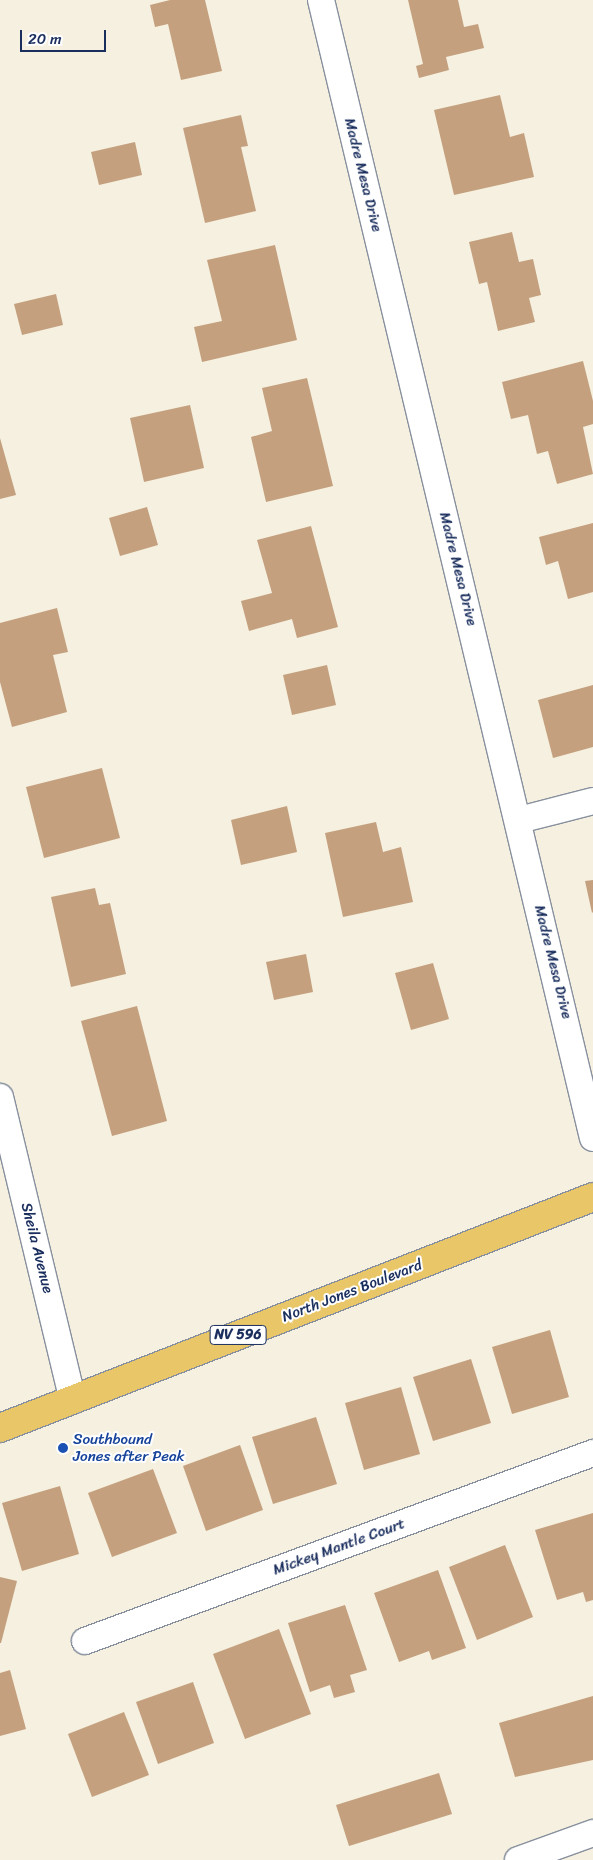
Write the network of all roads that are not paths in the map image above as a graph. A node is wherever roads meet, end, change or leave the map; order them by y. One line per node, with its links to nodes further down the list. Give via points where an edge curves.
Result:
1 (321, 0): 3 (street, Madre Mesa Drive)
2 (593, 801): 3 (street)
3 (519, 820): 5 (street, Madre Mesa Drive)
4 (0, 1097): 7 (street, Sheila Avenue)
5 (593, 1138)
6 (593, 1196): 7 (main road, North Jones Boulevard / NV 596)
7 (73, 1400): 8 (main road, North Jones Boulevard / NV 596)
8 (0, 1428)
9 (593, 1453): 10 (street, Mickey Mantle Court)
10 (85, 1641)
11 (593, 1833): 12 (street)
12 (518, 1860)

